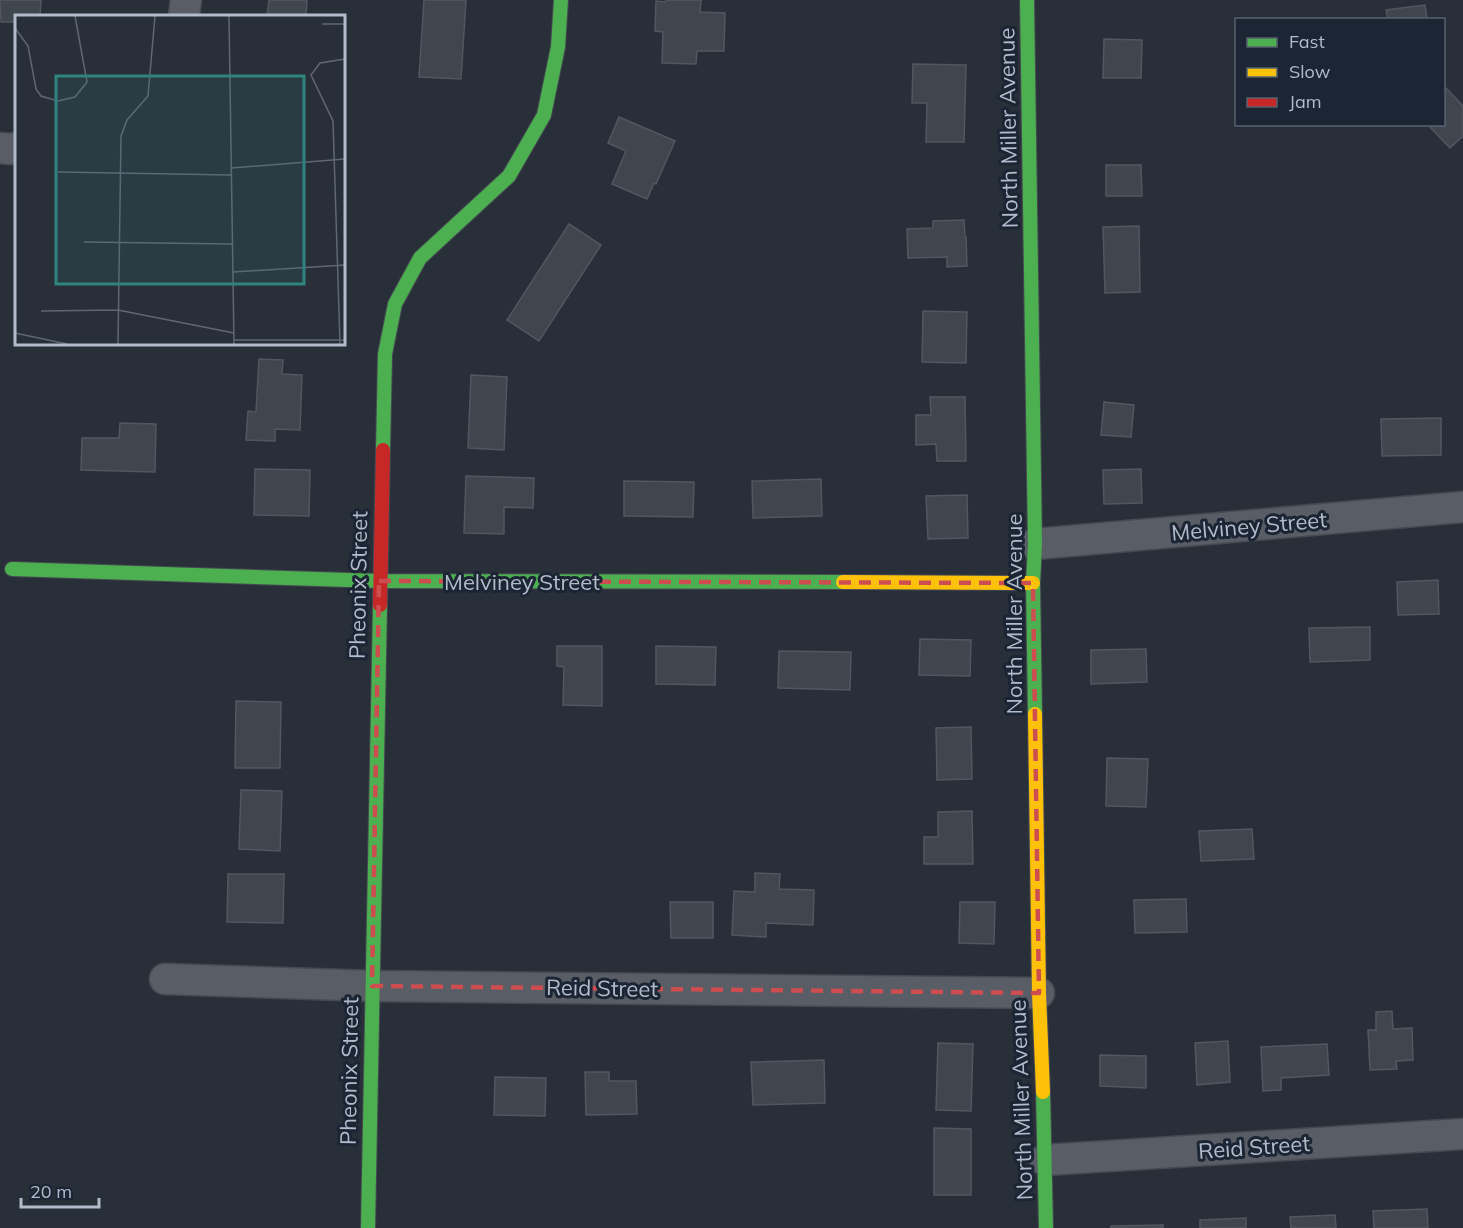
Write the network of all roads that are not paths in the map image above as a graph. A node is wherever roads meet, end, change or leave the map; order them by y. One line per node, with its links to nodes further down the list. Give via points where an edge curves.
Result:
1 (186, 0): 4 (street)
2 (561, 0): 10 (street, Pheonix Street, via 558,47 544,115 509,176 420,258 395,304 385,354)
3 (1027, 0): 8 (street, North Miller Avenue)
4 (184, 15)
5 (0, 148): 6 (street)
6 (15, 148)
7 (1463, 507): 8 (street, Melviney Street)
8 (1035, 544): 11 (street, North Miller Avenue)
9 (12, 569): 10 (street, Melviney Street)
10 (379, 581): 11 (street, Melviney Street); 13 (street, Pheonix Street)
11 (1033, 583): 14 (street, North Miller Avenue)
12 (165, 980): 13 (street, Reid Street)
13 (372, 986): 14 (street, Reid Street); 17 (street, Pheonix Street)
14 (1039, 993): 16 (street, North Miller Avenue)
15 (1463, 1134): 16 (street, Reid Street)
16 (1045, 1160): 18 (street, North Miller Avenue)
17 (368, 1228)
18 (1046, 1228)

